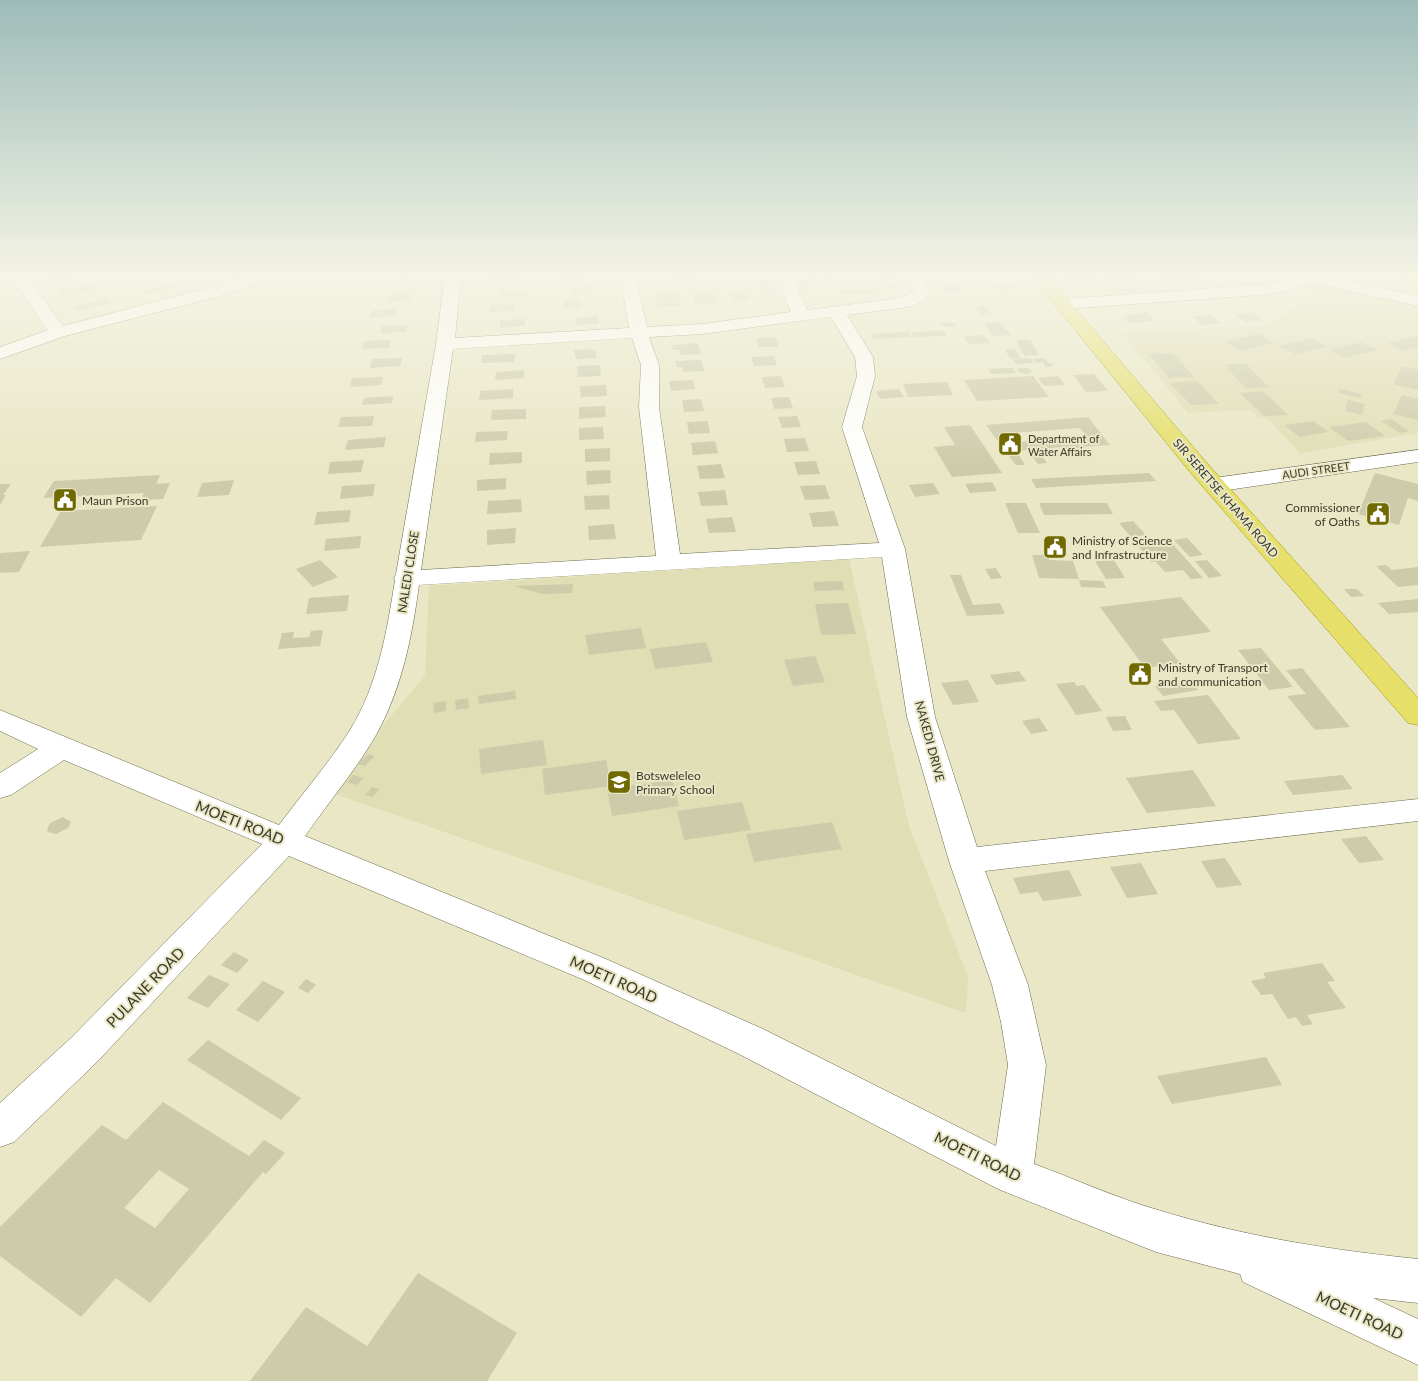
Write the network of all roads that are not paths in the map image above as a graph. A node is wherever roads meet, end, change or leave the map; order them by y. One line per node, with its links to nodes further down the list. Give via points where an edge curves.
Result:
1 (38, 339): 8 (street)
2 (445, 339): 7 (street, NALEDI CLOSE)
3 (533, 339): 7 (street)
4 (641, 339): 12 (street, via 650,366 649,407)
5 (853, 339): 11 (street, NAKEDI DRIVE, via 864,358 866,376 852,427)
6 (1093, 339): 10 (main road, SIR SERETSE KHAMA ROAD)
7 (444, 344): 13 (street, NALEDI CLOSE)
8 (0, 353)
9 (1418, 456): 10 (street, AUDI STREET)
10 (1214, 485): 14 (main road, SIR SERETSE KHAMA ROAD)
11 (893, 549): 12 (street); 20 (street, NAKEDI DRIVE, via 921,717)
12 (668, 562): 13 (street)
13 (406, 578): 19 (street, NALEDI CLOSE, via 399,635 376,708 362,734)
14 (1418, 716)
15 (1, 721): 16 (street, MOETI ROAD)
16 (62, 748): 17 (street); 19 (street, MOETI ROAD)
17 (0, 787)
18 (1418, 810): 20 (street)
19 (285, 840): 21 (street, PULANE ROAD, via 85,1049); 22 (street, MOETI ROAD, via 603,973 750,1041)
20 (965, 861): 22 (street, NAKEDI DRIVE, via 1010,985 1027,1065)
21 (0, 1128)
22 (1012, 1174): 23 (street, MOETI ROAD, via 1156,1231)
23 (1221, 1249): 24 (street, MOETI ROAD, via 1328,1270); 25 (street, MOETI ROAD)
24 (1418, 1281)
25 (1418, 1342)

